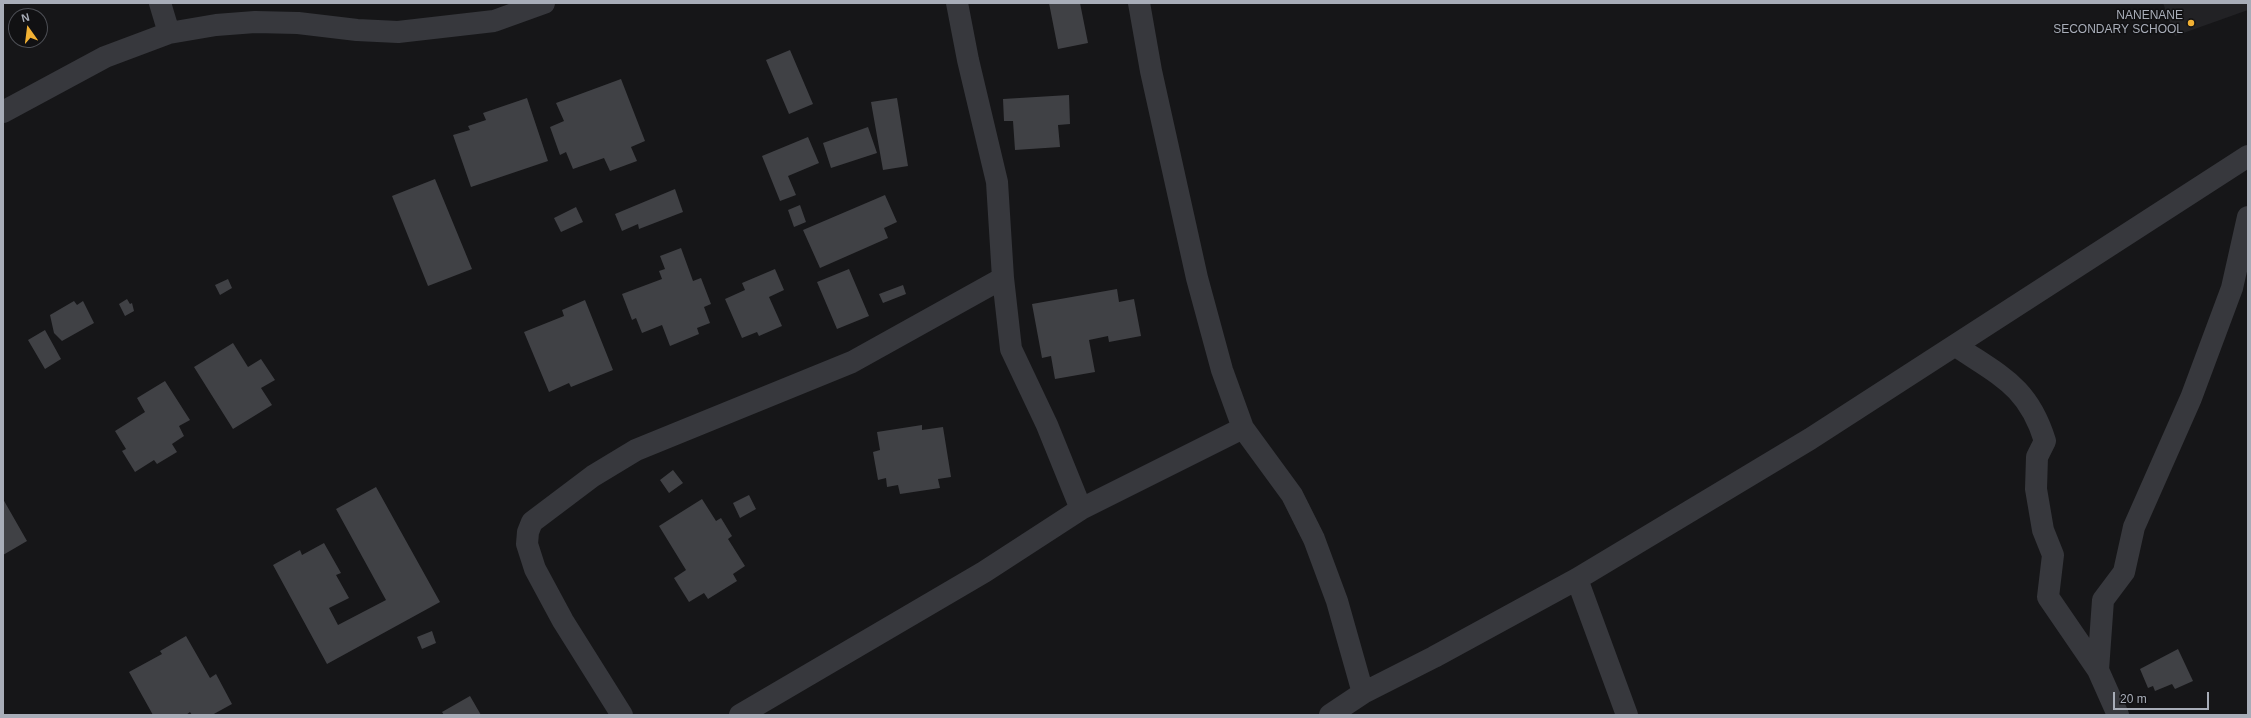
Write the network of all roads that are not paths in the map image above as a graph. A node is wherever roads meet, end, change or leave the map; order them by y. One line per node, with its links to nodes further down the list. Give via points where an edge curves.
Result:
1 (160, 3): 5 (street)
2 (544, 3): 5 (street, via 494,21 398,32 256,22 216,25)
3 (957, 3): 9 (street, via 997,182)
4 (1139, 3): 11 (street, via 1196,278 1222,370)
5 (169, 33): 6 (street, via 105,57)
6 (3, 112)
7 (2248, 156): 10 (street)
8 (2248, 217): 14 (street, via 2232,288 2191,398 2134,527 2124,572 2103,600)
9 (1003, 278): 12 (street, via 1011,349 1047,424); 16 (street, via 852,362 636,450 593,476 532,522 527,544 535,569 563,621)
10 (1956, 346): 13 (street, via 1810,439); 14 (street, via 2015,387 2039,421 2045,441 2037,457 2036,489 2043,530 2053,555 2048,597)
11 (1243, 428): 12 (street); 15 (street, via 1292,495 1314,539 1337,601)
12 (1081, 510): 17 (street, via 984,572)
13 (1577, 579): 15 (street); 19 (street)
14 (2098, 670): 20 (street)
15 (1363, 693): 18 (street)
16 (622, 715)
17 (740, 715)
18 (1330, 715)
19 (1627, 715)
20 (2118, 715)

